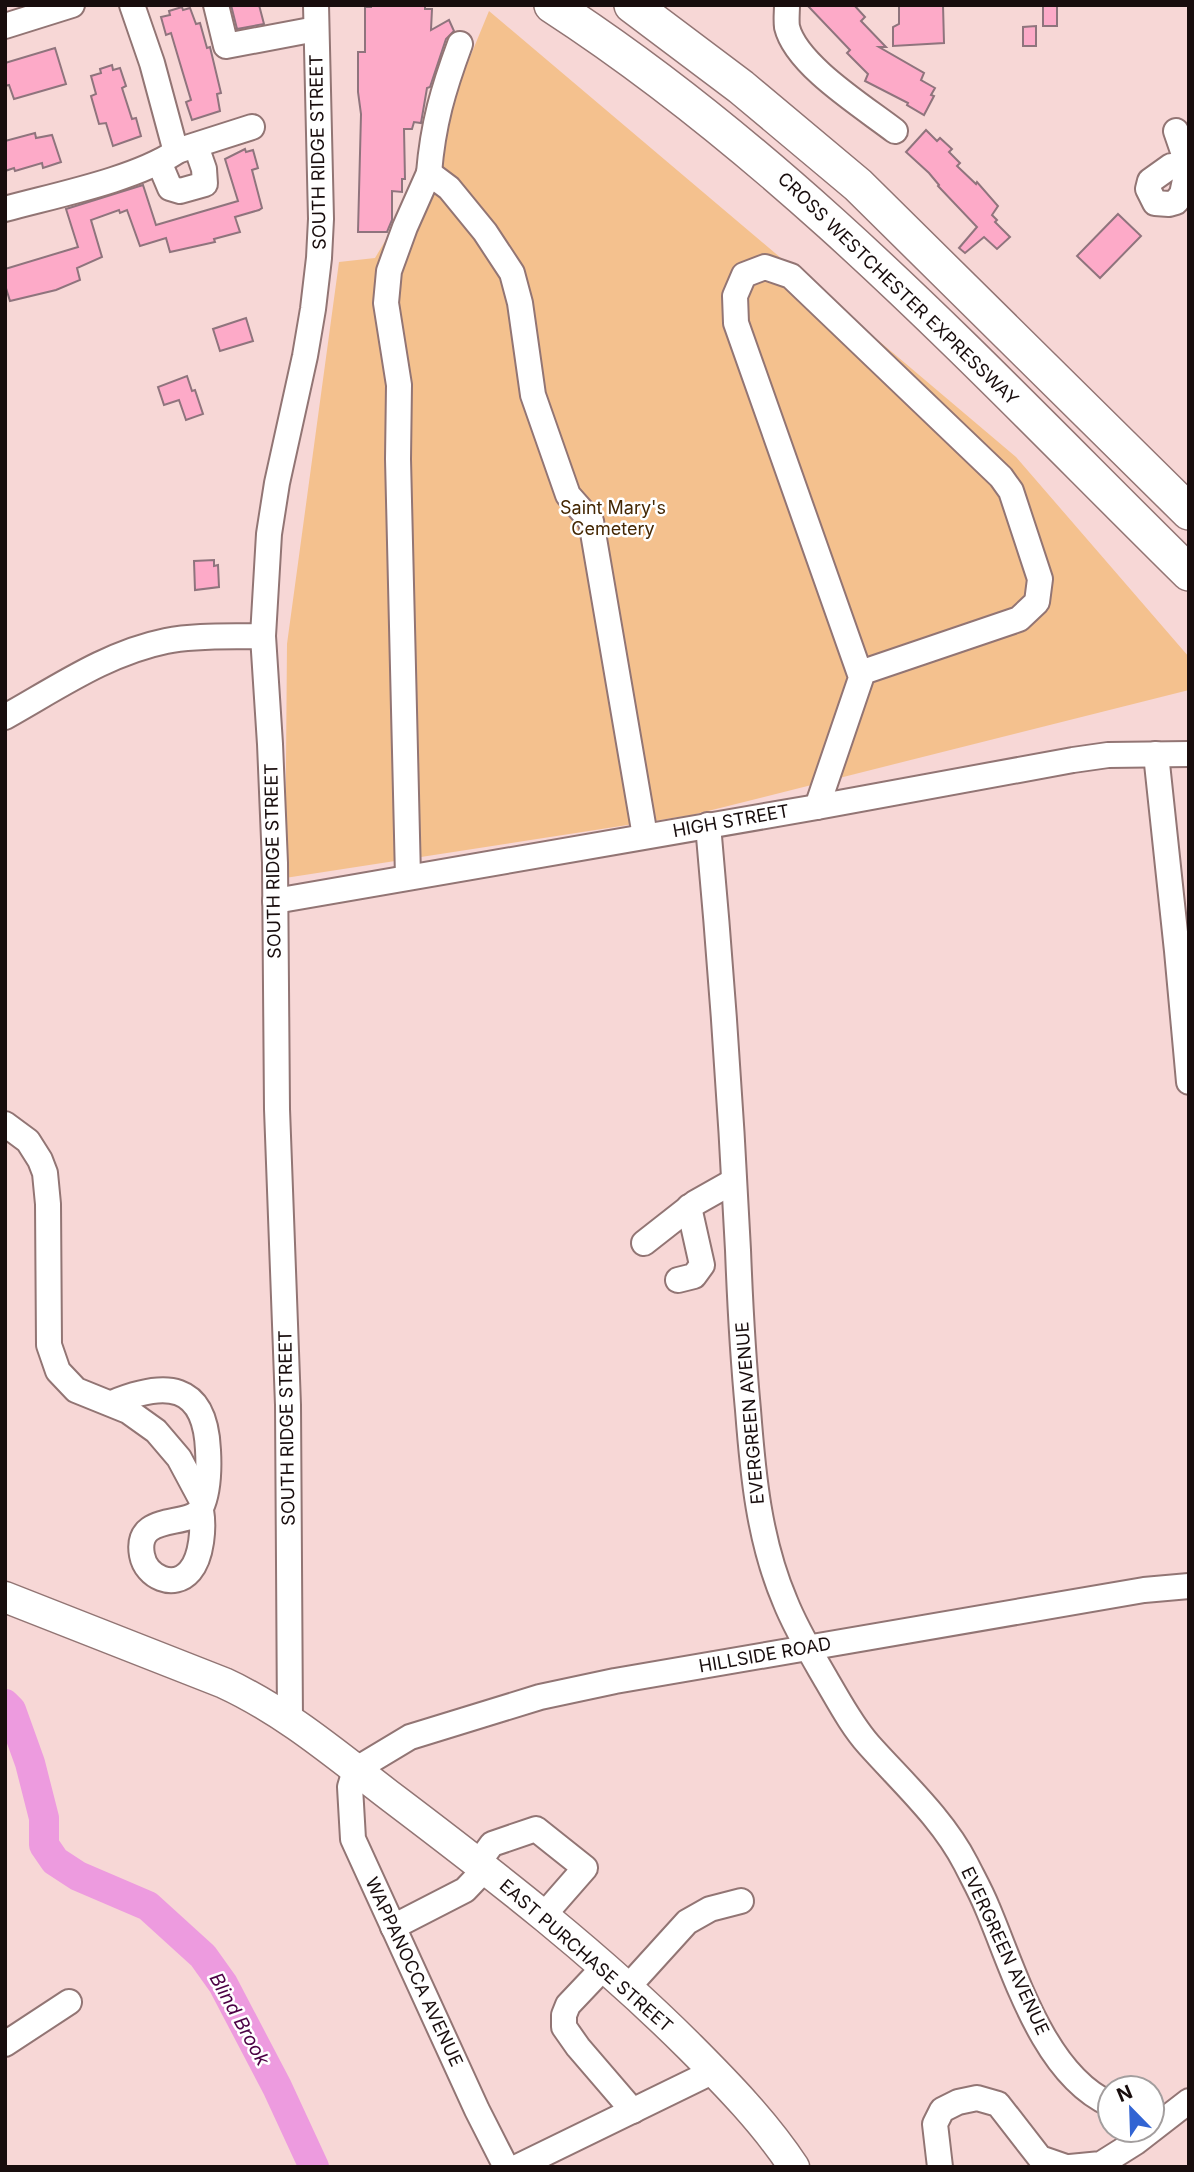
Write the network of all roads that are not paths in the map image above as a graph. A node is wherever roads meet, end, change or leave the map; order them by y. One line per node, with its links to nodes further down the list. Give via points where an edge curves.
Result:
1 (132, 5): 13 (street)
2 (216, 5): 7 (street, via 226,46)
3 (552, 5): 18 (highway, CROSS WESTCHESTER EXPRESSWAY, via 697,108 820,211)
4 (632, 5): 17 (highway, via 741,87 858,185)
5 (787, 5): 11 (street, via 787,26 808,63)
6 (64, 6): 8 (street)
7 (316, 17): 19 (street, SOUTH RIDGE STREET, via 319,258 269,534)
8 (5, 26)
9 (460, 44): 15 (street, via 442,92)
10 (252, 127): 13 (street)
11 (895, 131)
12 (1175, 131): 14 (street)
13 (177, 153): 16 (street, via 85,187)
14 (1188, 166)
15 (429, 173): 26 (street, via 449,188 512,273 533,395 568,495 591,521); 27 (street, via 390,271 386,303 399,385)
16 (5, 209)
17 (1189, 512)
18 (1189, 573)
19 (263, 636): 21 (street, via 167,641 126,653); 28 (street, SOUTH RIDGE STREET)
20 (861, 677): 20 (street, via 863,672 1018,619 1037,602 1040,579 1011,491 1001,477 792,276 765,267 744,275 734,296 736,323); 24 (street)
21 (5, 717)
22 (1156, 754): 23 (street, HIGH STREET); 24 (street, HIGH STREET, via 1073,760); 29 (street)
23 (1189, 754)
24 (817, 807): 25 (street, HIGH STREET)
25 (708, 825): 26 (street, HIGH STREET); 31 (street, EVERGREEN AVENUE)
26 (645, 836): 27 (street, HIGH STREET)
27 (408, 877): 28 (street, HIGH STREET)
28 (275, 901): 39 (street, SOUTH RIDGE STREET, via 288,1405)
29 (1189, 1082)
30 (5, 1124): 35 (street, via 28,1141 45,1173 52,1360 76,1390)
31 (734, 1181): 32 (street); 38 (street, EVERGREEN AVENUE, via 742,1339 758,1508 769,1557)
32 (689, 1207): 33 (street); 34 (street, via 702,1265 694,1276)
33 (644, 1243)
34 (678, 1280)
35 (112, 1403): 35 (street, via 168,1390 194,1401 208,1446 201,1505 166,1440)
36 (1189, 1586): 38 (street, HILLSIDE ROAD)
37 (5, 1597): 39 (main road, via 224,1684)
38 (807, 1647): 40 (street, HILLSIDE ROAD, via 540,1697 410,1737); 50 (street, EVERGREEN AVENUE, via 867,1743 906,1783 960,1852 1051,2050)
39 (290, 1721): 40 (main road, EAST PURCHASE STREET)
40 (355, 1770): 41 (main road, EAST PURCHASE STREET); 44 (street, WAPPANOCCA AVENUE, via 350,1787 353,1839)
41 (481, 1866): 43 (main road, EAST PURCHASE STREET); 43 (street, via 492,1844 536,1829 585,1868); 44 (street, via 465,1889)
42 (741, 1901): 46 (street, via 710,1909 687,1922)
43 (543, 1916): 45 (main road, EAST PURCHASE STREET)
44 (393, 1927): 57 (street, WAPPANOCCA AVENUE)
45 (604, 1967): 46 (main road, EAST PURCHASE STREET); 52 (street, via 568,2005 564,2027)
46 (628, 1987): 49 (main road, EAST PURCHASE STREET)
47 (69, 2002): 48 (street)
48 (5, 2044)
49 (714, 2071): 52 (street); 59 (main road, EAST PURCHASE STREET)
50 (1096, 2096)
51 (1189, 2101): 53 (street)
52 (633, 2111): 58 (street)
53 (1166, 2116)
54 (1166, 2122): 55 (street)
55 (1189, 2125)
56 (1134, 2144): 61 (street, via 1101,2164)
57 (506, 2167)
58 (517, 2167)
59 (794, 2167)
60 (940, 2167): 61 (street, via 935,2124 942,2110 977,2098 998,2104 1040,2158)
61 (1068, 2167)

